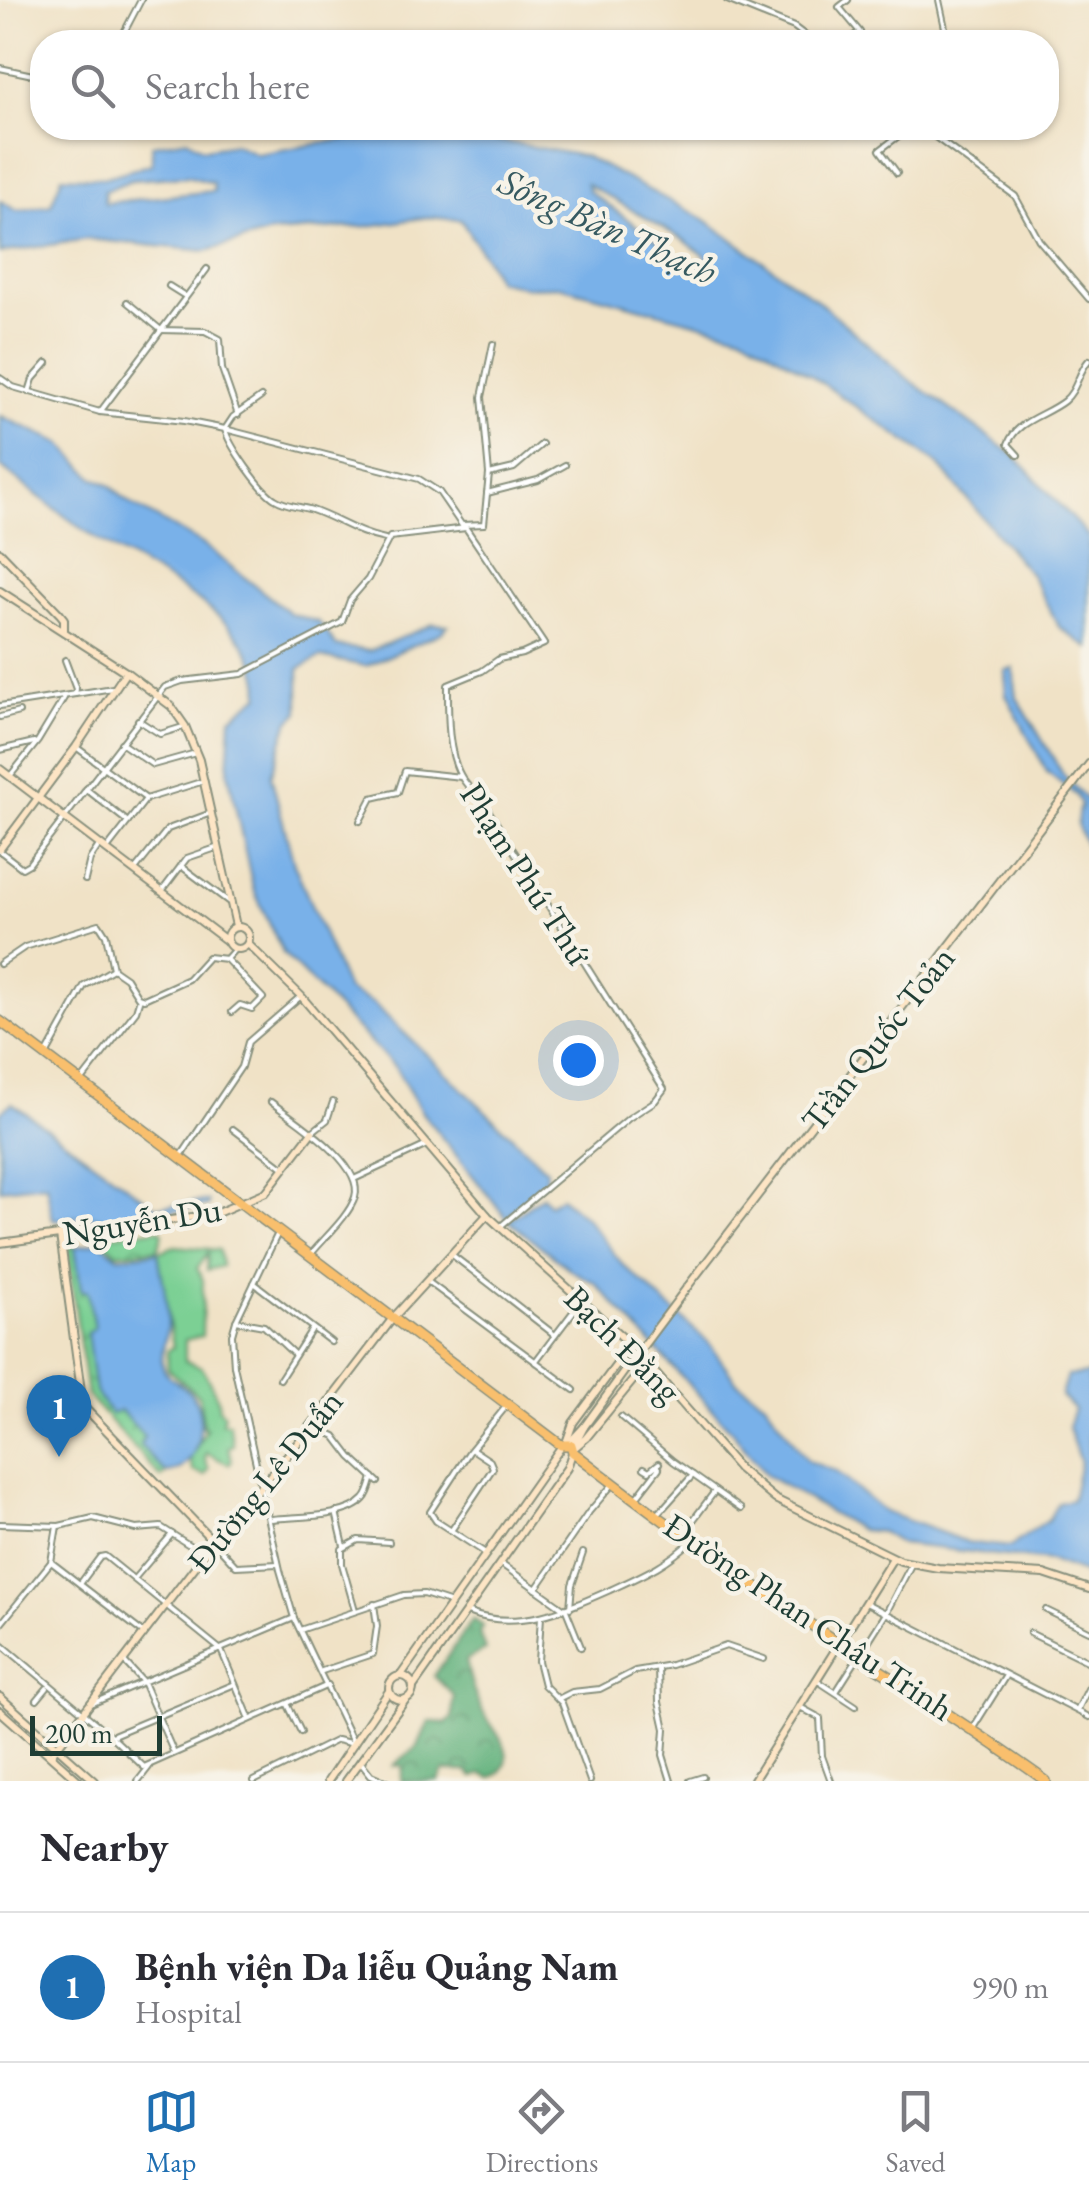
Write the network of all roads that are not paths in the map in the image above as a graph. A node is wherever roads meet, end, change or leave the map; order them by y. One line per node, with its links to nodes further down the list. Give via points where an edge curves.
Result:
1 (141, 0): 6 (street)
2 (727, 0): 5 (street)
3 (848, 0): 8 (street, via 839,7)
4 (939, 0): 9 (street)
5 (738, 3): 7 (street)
6 (125, 30)
7 (798, 30)
8 (858, 30)
9 (945, 30)
10 (0, 68): 11 (street)
11 (30, 74)
12 (893, 140): 14 (street, via 880,150)
13 (938, 140): 18 (street, via 1015,196 1040,240)
14 (897, 174)
15 (208, 269): 17 (street)
16 (169, 286): 17 (street)
17 (186, 296): 20 (street)
18 (1089, 299)
19 (127, 302): 20 (street)
20 (162, 330): 27 (street); 28 (street, via 205,331 220,339)
21 (493, 344): 33 (street, via 482,397)
22 (1089, 360): 31 (street, via 1069,397 1013,434 1008,444)
23 (46, 363): 25 (street)
24 (0, 378): 25 (street)
25 (29, 392): 27 (street)
26 (261, 397): 28 (street)
27 (100, 412): 29 (street)
28 (238, 415): 29 (street)
29 (225, 429): 35 (street, via 424,481); 36 (street, via 272,498)
30 (542, 444): 33 (street, via 514,468)
31 (1018, 455)
32 (566, 464): 34 (street, via 538,480)
33 (489, 474): 34 (street)
34 (486, 493): 35 (street, via 484,524)
35 (463, 526): 36 (street); 60 (street, Phạm Phú Thứ, via 544,644 448,685)
36 (388, 539): 44 (street, via 344,620 250,670 168,684)
37 (0, 552): 39 (street, via 60,614)
38 (0, 591): 39 (street)
39 (64, 631): 41 (street)
40 (65, 660): 43 (street)
41 (126, 672): 42 (street); 44 (street)
42 (118, 686): 43 (street); 53 (street)
43 (75, 694): 45 (street)
44 (157, 695): 49 (street); 50 (street)
45 (64, 696): 46 (street); 51 (street)
46 (0, 706)
47 (19, 712): 48 (street)
48 (0, 717)
49 (138, 720): 50 (street, via 160,734); 52 (street)
50 (185, 726): 55 (street)
51 (38, 741): 54 (street); 59 (street)
52 (122, 743): 55 (street, via 154,765); 57 (street)
53 (76, 747): 57 (street); 63 (street)
54 (0, 750)
55 (196, 753): 61 (street)
56 (1089, 764): 123 (street, Trần Quốc Toản, bridge)
57 (103, 766): 62 (street); 64 (street)
58 (0, 769): 59 (street)
59 (10, 776): 63 (street)
60 (461, 777): 67 (street, via 405,771 398,792 372,798); 100 (street, Phạm Phú Thứ, via 664,1089)
61 (204, 781): 64 (street); 65 (street)
62 (86, 790): 66 (street); 68 (street)
63 (38, 797): 66 (street); 71 (street)
64 (146, 799): 68 (street)
65 (211, 812): 70 (street); 73 (street, via 168,829)
66 (65, 819): 69 (street); 71 (street, via 26,868)
67 (360, 821)
68 (128, 822): 69 (street)
69 (103, 847): 73 (street); 74 (street, via 90,859)
70 (219, 848): 72 (street); 76 (street)
71 (0, 850)
72 (181, 866): 75 (street); 76 (street)
73 (135, 870): 75 (street)
74 (85, 880)
75 (162, 892): 78 (street)
76 (230, 902): 77 (street)
77 (236, 926): 78 (street); 79 (street, via 248,932)
78 (227, 941): 80 (street)
79 (248, 944): 80 (street); 84 (street, Bạch Đằng)
80 (235, 949): 81 (street)
81 (226, 959): 85 (street, via 208,958 188,979); 86 (street, via 263,998 252,1009 240,1005)
82 (0, 964): 83 (street, via 26,947 96,924 106,935)
83 (113, 969): 85 (street); 88 (street, via 85,984)
84 (301, 996): 94 (street, Bạch Đằng); 95 (street, via 248,1042 241,1067)
85 (140, 998): 89 (street)
86 (232, 1012)
87 (0, 1021): 88 (main road, Đường Phan Châu Trinh)
88 (46, 1055): 89 (main road, Đường Phan Châu Trinh)
89 (81, 1082): 95 (main road, Đường Phan Châu Trinh)
90 (271, 1102): 93 (street)
91 (333, 1102): 93 (street, via 327,1120)
92 (233, 1129): 96 (street)
93 (312, 1132): 96 (street, Nguyễn Du); 97 (street)
94 (428, 1144): 97 (street); 99 (street, Bạch Đằng)
95 (181, 1156): 98 (main road, Đường Phan Châu Trinh)
96 (284, 1168): 98 (street, Nguyễn Du, via 266,1192)
97 (354, 1179): 105 (street, via 354,1200)
98 (243, 1204): 101 (main road, Đường Phan Châu Trinh); 102 (street, Nguyễn Du, via 215,1214)
99 (487, 1215): 100 (street, Bạch Đằng); 104 (street, Đường Lê Duẩn)
100 (506, 1221): 108 (street, Bạch Đằng)
101 (278, 1233): 105 (main road, Đường Phan Châu Trinh); 107 (street)
102 (60, 1234): 103 (street, Nguyễn Du); 140 (street, via 84,1406)
103 (0, 1242)
104 (451, 1254): 106 (street, Đường Lê Duẩn); 112 (street)
105 (309, 1256): 109 (main road, Đường Phan Châu Trinh)
106 (426, 1280): 109 (street, Đường Lê Duẩn); 116 (street)
107 (254, 1283): 110 (street); 111 (street)
108 (582, 1300): 112 (street); 114 (street, Bạch Đằng)
109 (393, 1318): 120 (main road, Đường Phan Châu Trinh); 122 (street, Đường Lê Duẩn)
110 (236, 1321): 115 (street, via 264,1326); 128 (street, via 234,1366)
111 (312, 1328): 113 (street); 115 (street)
112 (556, 1336): 116 (street)
113 (331, 1342)
114 (631, 1345): 117 (street, Bạch Đằng); 123 (street, via 573,1424)
115 (295, 1356): 118 (street)
116 (535, 1362): 119 (street)
117 (648, 1362): 123 (street, via 586,1438); 146 (street, Bạch Đằng, via 739,1469 775,1499)
118 (280, 1380)
119 (574, 1390)
120 (508, 1404): 123 (main road, Đường Phan Châu Trinh); 124 (street)
121 (621, 1416): 126 (street)
122 (311, 1425): 128 (street, Đường Lê Duẩn); 132 (street, via 335,1436 375,1479 363,1500)
123 (568, 1448): 127 (main road, Đường Phan Châu Trinh); 143 (street); 150 (street, via 566,1468)
124 (472, 1449): 137 (street, via 431,1508 431,1516); 137 (street, via 493,1468)
125 (644, 1468): 130 (street, via 658,1465)
126 (693, 1474): 129 (street); 133 (street)
127 (614, 1483): 130 (main road, Đường Phan Châu Trinh); 154 (street)
128 (262, 1486): 134 (street); 140 (street, Đường Lê Duẩn)
129 (715, 1491): 131 (street); 139 (street)
130 (636, 1498): 133 (main road, Đường Phan Châu Trinh)
131 (741, 1510)
132 (336, 1512): 134 (street); 142 (street)
133 (657, 1515): 139 (main road, Đường Phan Châu Trinh)
134 (270, 1519): 149 (street)
135 (0, 1524): 136 (street)
136 (57, 1526): 138 (street, via 93,1518); 147 (street)
137 (451, 1531): 143 (street)
138 (172, 1534): 145 (street); 151 (street)
139 (687, 1538): 159 (street, via 666,1563); 172 (main road, Đường Phan Châu Trinh)
140 (214, 1542): 145 (street, Đường Lê Duẩn); 149 (street, via 236,1566)
141 (389, 1542): 142 (street)
142 (344, 1546): 160 (street, via 342,1564)
143 (486, 1554): 155 (street)
144 (584, 1554): 159 (street)
145 (205, 1555): 158 (street, Đường Lê Duẩn)
146 (893, 1558): 148 (street, Bạch Đằng); 156 (street)
147 (51, 1562): 152 (street); 166 (street)
148 (912, 1563): 153 (street, Bạch Đằng, via 1044,1574); 163 (street)
149 (278, 1564): 165 (street)
150 (501, 1564): 154 (street); 162 (street)
151 (134, 1579): 152 (street, via 102,1556); 158 (street)
152 (80, 1584): 169 (street)
153 (1089, 1588)
154 (536, 1589): 159 (street)
155 (452, 1603): 157 (street, via 424,1594); 181 (street)
156 (866, 1603): 163 (street); 172 (street)
157 (374, 1604): 160 (street); 180 (street, via 373,1654)
158 (166, 1605): 169 (street, Đường Lê Duẩn); 174 (street)
159 (568, 1609): 164 (street); 173 (street)
160 (355, 1610): 167 (street)
161 (1046, 1610): 168 (street)
162 (467, 1612): 164 (street, via 492,1619); 189 (street)
163 (886, 1615): 175 (street); 182 (street)
164 (542, 1617): 194 (street, via 538,1662 546,1691)
165 (294, 1618): 167 (street); 174 (street)
166 (0, 1625)
167 (300, 1630): 180 (street)
168 (1089, 1631)
169 (144, 1633): 176 (street, Đường Lê Duẩn)
170 (1030, 1633): 178 (street)
171 (0, 1643): 187 (street)
172 (840, 1644): 175 (main road, Đường Phan Châu Trinh); 183 (street)
173 (581, 1647)
174 (222, 1650): 184 (street); 185 (street)
175 (859, 1656): 191 (street); 205 (main road, Đường Phan Châu Trinh)
176 (123, 1660): 184 (street); 198 (street, Đường Lê Duẩn)
177 (764, 1660): 179 (street, via 726,1646)
178 (1089, 1662)
179 (658, 1668): 194 (street); 224 (street)
180 (322, 1671): 186 (street)
181 (400, 1675): 189 (street); 190 (street)
182 (1006, 1676): 200 (street); 205 (street)
183 (817, 1680): 191 (street); 199 (street)
184 (143, 1682): 198 (street); 202 (street)
185 (236, 1684): 202 (street); 204 (street)
186 (328, 1685): 196 (street); 208 (street)
187 (49, 1686): 195 (street); 198 (street)
188 (1089, 1686): 200 (street)
189 (414, 1688): 193 (street)
190 (389, 1691): 193 (street); 208 (street)
191 (836, 1692): 197 (street)
192 (0, 1697): 209 (street)
193 (406, 1699): 212 (street)
194 (558, 1699): 223 (street)
195 (37, 1700)
196 (288, 1705): 204 (street); 206 (street)
197 (856, 1706)
198 (86, 1708): 207 (street); 209 (street, Đường Lê Duẩn)
199 (800, 1708): 226 (street); 227 (street, via 820,1718)
200 (1077, 1711): 203 (street)
201 (0, 1712): 211 (street)
202 (158, 1716): 207 (street); 210 (street)
203 (1089, 1716)
204 (250, 1718): 210 (street)
205 (973, 1728): 228 (main road, Đường Phan Châu Trinh)
206 (301, 1732)
207 (111, 1736): 213 (street, via 144,1766)
208 (354, 1744): 219 (street, via 337,1740); 220 (street)
209 (58, 1747): 211 (street, Đường Lê Duẩn); 217 (street)
210 (174, 1752): 213 (street)
211 (52, 1756): 216 (street)
212 (360, 1760): 215 (street); 221 (street)
213 (152, 1764): 218 (street)
214 (702, 1776): 225 (street)
215 (369, 1778): 222 (street)
216 (79, 1781)
217 (95, 1781)
218 (138, 1781)
219 (254, 1781)
220 (328, 1781)
221 (346, 1781)
222 (385, 1781)
223 (590, 1781)
224 (671, 1781)
225 (690, 1781)
226 (753, 1781)
227 (830, 1781)
228 (1046, 1781)

